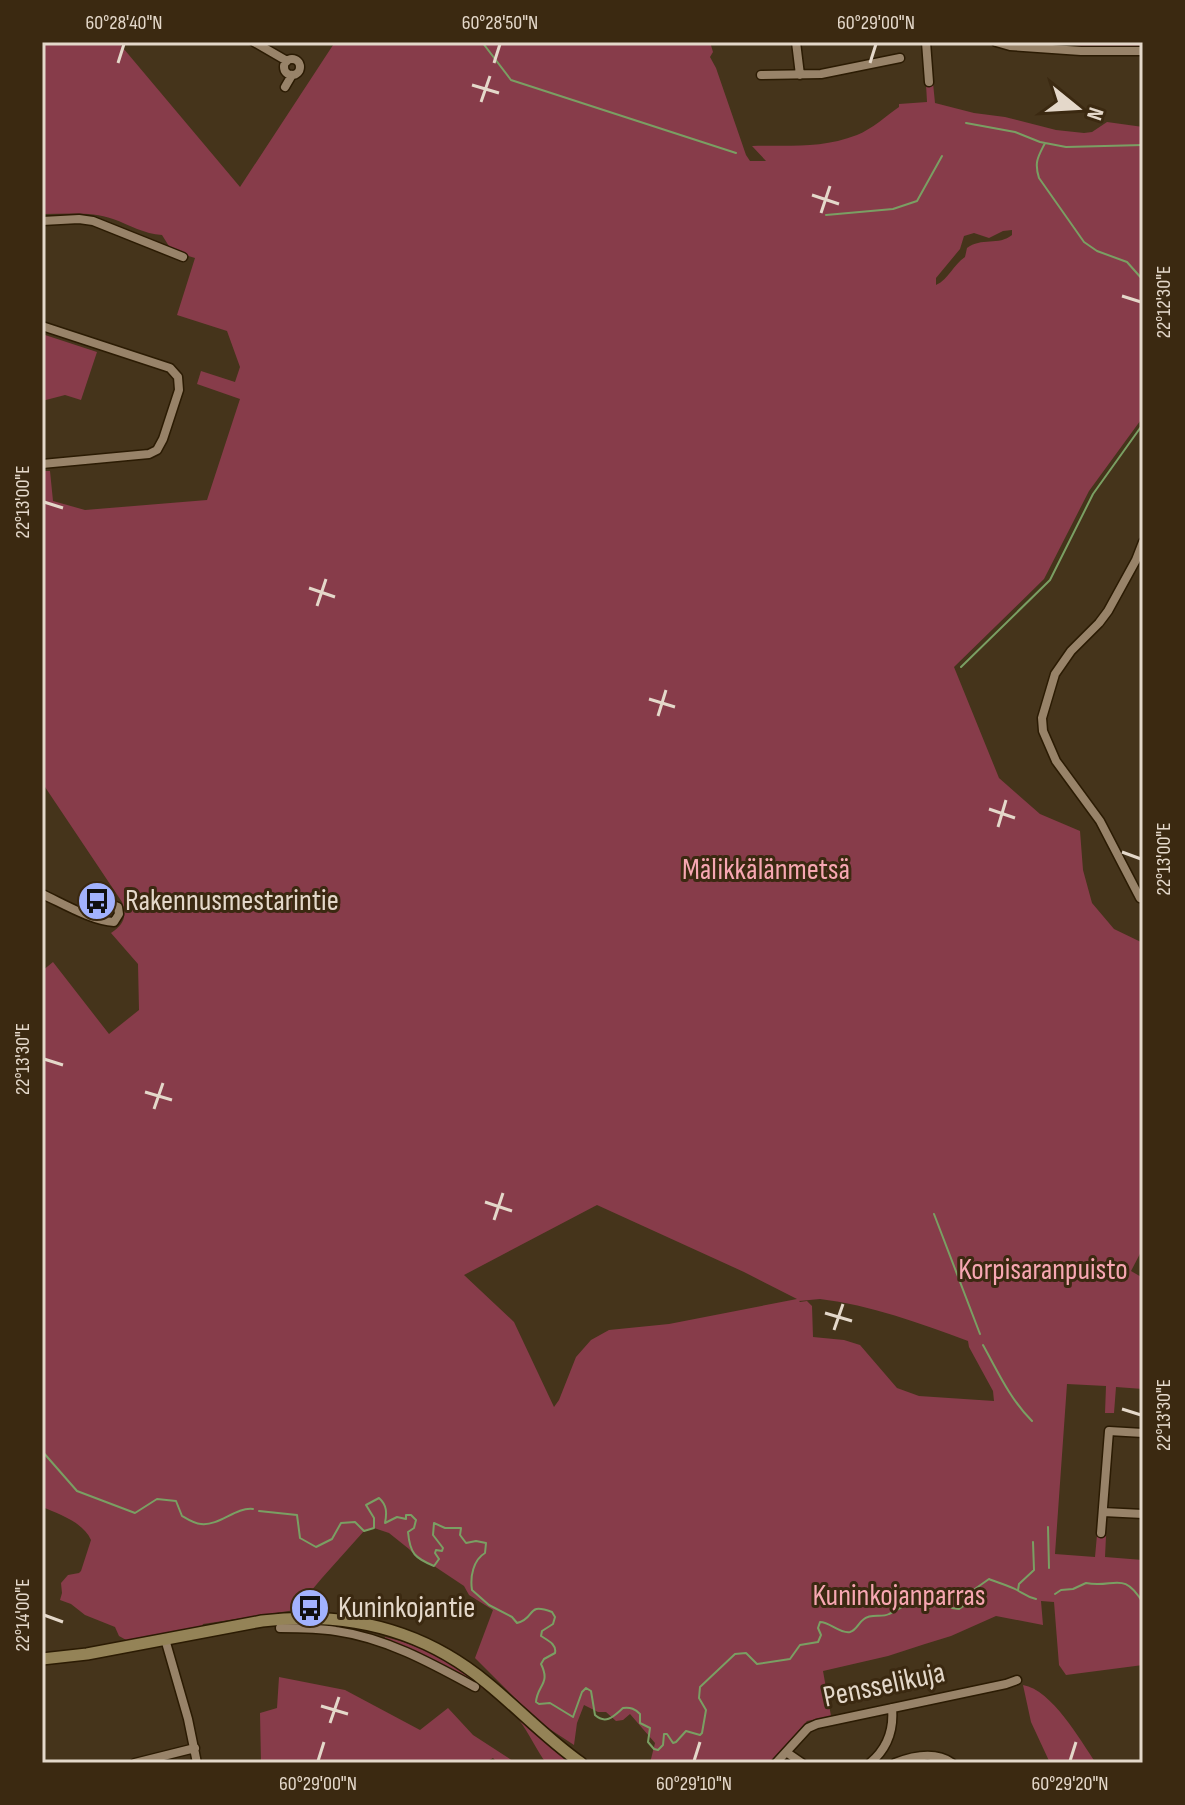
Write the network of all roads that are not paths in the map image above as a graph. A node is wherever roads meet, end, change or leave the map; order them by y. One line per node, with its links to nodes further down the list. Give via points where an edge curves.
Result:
1 (254, 42): 10 (street, via 299,64)
2 (796, 42): 8 (street)
3 (926, 42): 9 (street)
4 (996, 42): 5 (street)
5 (1143, 51)
6 (900, 58): 8 (street)
7 (761, 75): 8 (street)
8 (800, 75)
9 (929, 82)
10 (285, 87)
11 (42, 221): 12 (street, via 93,221)
12 (183, 257)
13 (42, 326): 14 (street, via 170,368 179,390 157,450)
14 (42, 464)
15 (1143, 542): 17 (street, via 1108,611 1055,674 1042,718 1056,761 1100,821)
16 (42, 894): 18 (street)
17 (1140, 898)
18 (83, 912)
19 (1143, 1433): 20 (street, via 1109,1431)
20 (1103, 1512): 21 (street); 22 (street)
21 (1143, 1514)
22 (1101, 1533)
23 (280, 1628): 24 (street)
24 (355, 1628): 25 (main road, via 314,1617 290,1618); 28 (street); 34 (main road, via 400,1633 462,1664)
25 (165, 1639): 26 (main road); 30 (street)
26 (42, 1659)
27 (1017, 1680): 29 (street, Pensselikuja)
28 (475, 1687)
29 (892, 1708): 31 (street, Pensselikuja, via 812,1725); 37 (street, via 889,1737)
30 (195, 1748): 32 (street); 33 (street)
31 (786, 1752): 35 (street, Pensselikuja); 36 (street)
32 (135, 1763)
33 (197, 1763)
34 (581, 1763)
35 (776, 1763)
36 (802, 1763)
37 (872, 1763)
38 (895, 1763): 39 (street, via 926,1755)
39 (952, 1763)

